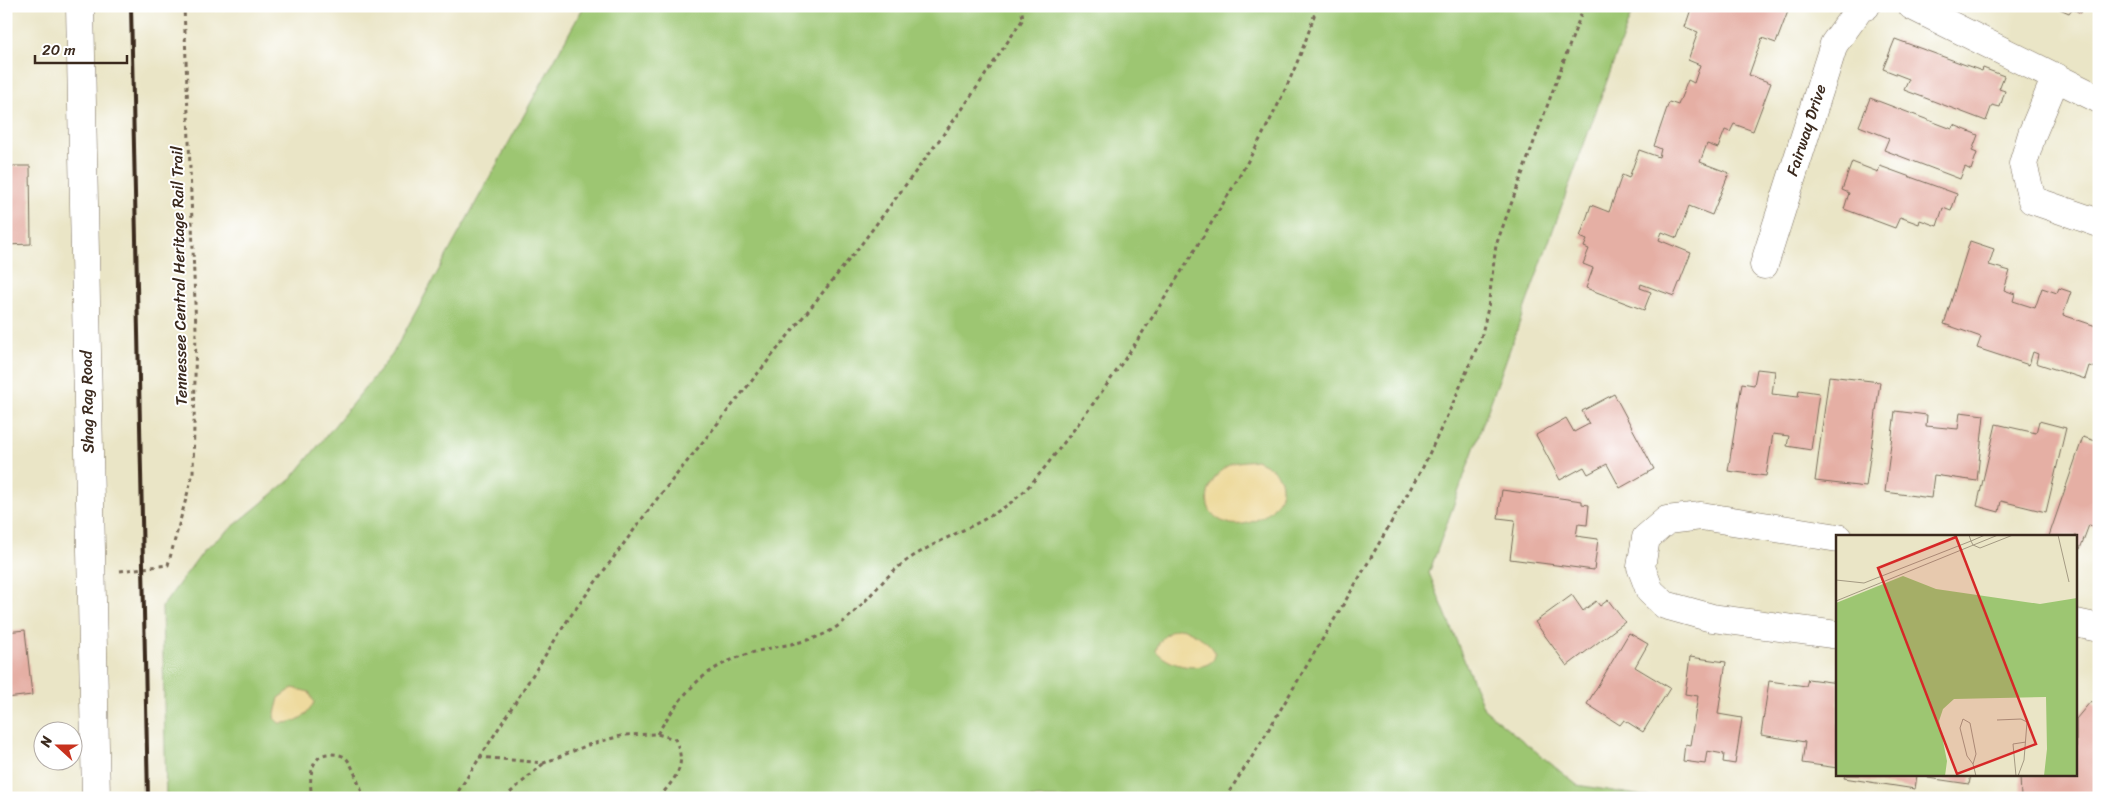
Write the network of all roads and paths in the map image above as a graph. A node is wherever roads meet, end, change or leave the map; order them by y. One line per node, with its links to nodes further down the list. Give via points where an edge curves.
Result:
1 (80, 6): 20 (street, Shag Rag Road)
2 (184, 6): 13 (path, Tennessee Central Heritage Rail Trail, via 196,330 193,473 168,565 119,571)
3 (1021, 6): 18 (path, via 1023,19 963,108 860,246 652,504 570,618)
4 (1317, 6): 17 (path, via 1297,66 1277,109 1204,236 1118,370 1047,464 1020,494 990,517 909,559 847,619 829,632 802,642 757,651 707,672 692,684)
5 (1584, 6): 26 (path, via 1496,245 1488,308 1480,338 1453,403 1423,468)
6 (1866, 6): 11 (street, Fairway Drive, via 1860,8 1834,44)
7 (1912, 6): 8 (street)
8 (2056, 77): 9 (street); 10 (street, via 2023,164 2032,200)
9 (2099, 99)
10 (2099, 223)
11 (1764, 265)
12 (1836, 538): 16 (street, via 1701,516 1667,520 1646,538 1641,567 1650,591 1665,605 1712,618)
13 (118, 580)
14 (2078, 623): 15 (street)
15 (2099, 628)
16 (1836, 635)
17 (657, 734): 19 (path, via 624,735 588,744); 25 (path, via 675,739 681,754 680,766)
18 (480, 757): 19 (path); 23 (path)
19 (544, 763): 24 (path)
20 (96, 798)
21 (312, 798): 22 (path, via 311,773 316,760 327,754 337,754 346,759)
22 (365, 798)
23 (454, 798)
24 (504, 798)
25 (659, 798)
26 (1225, 798)

